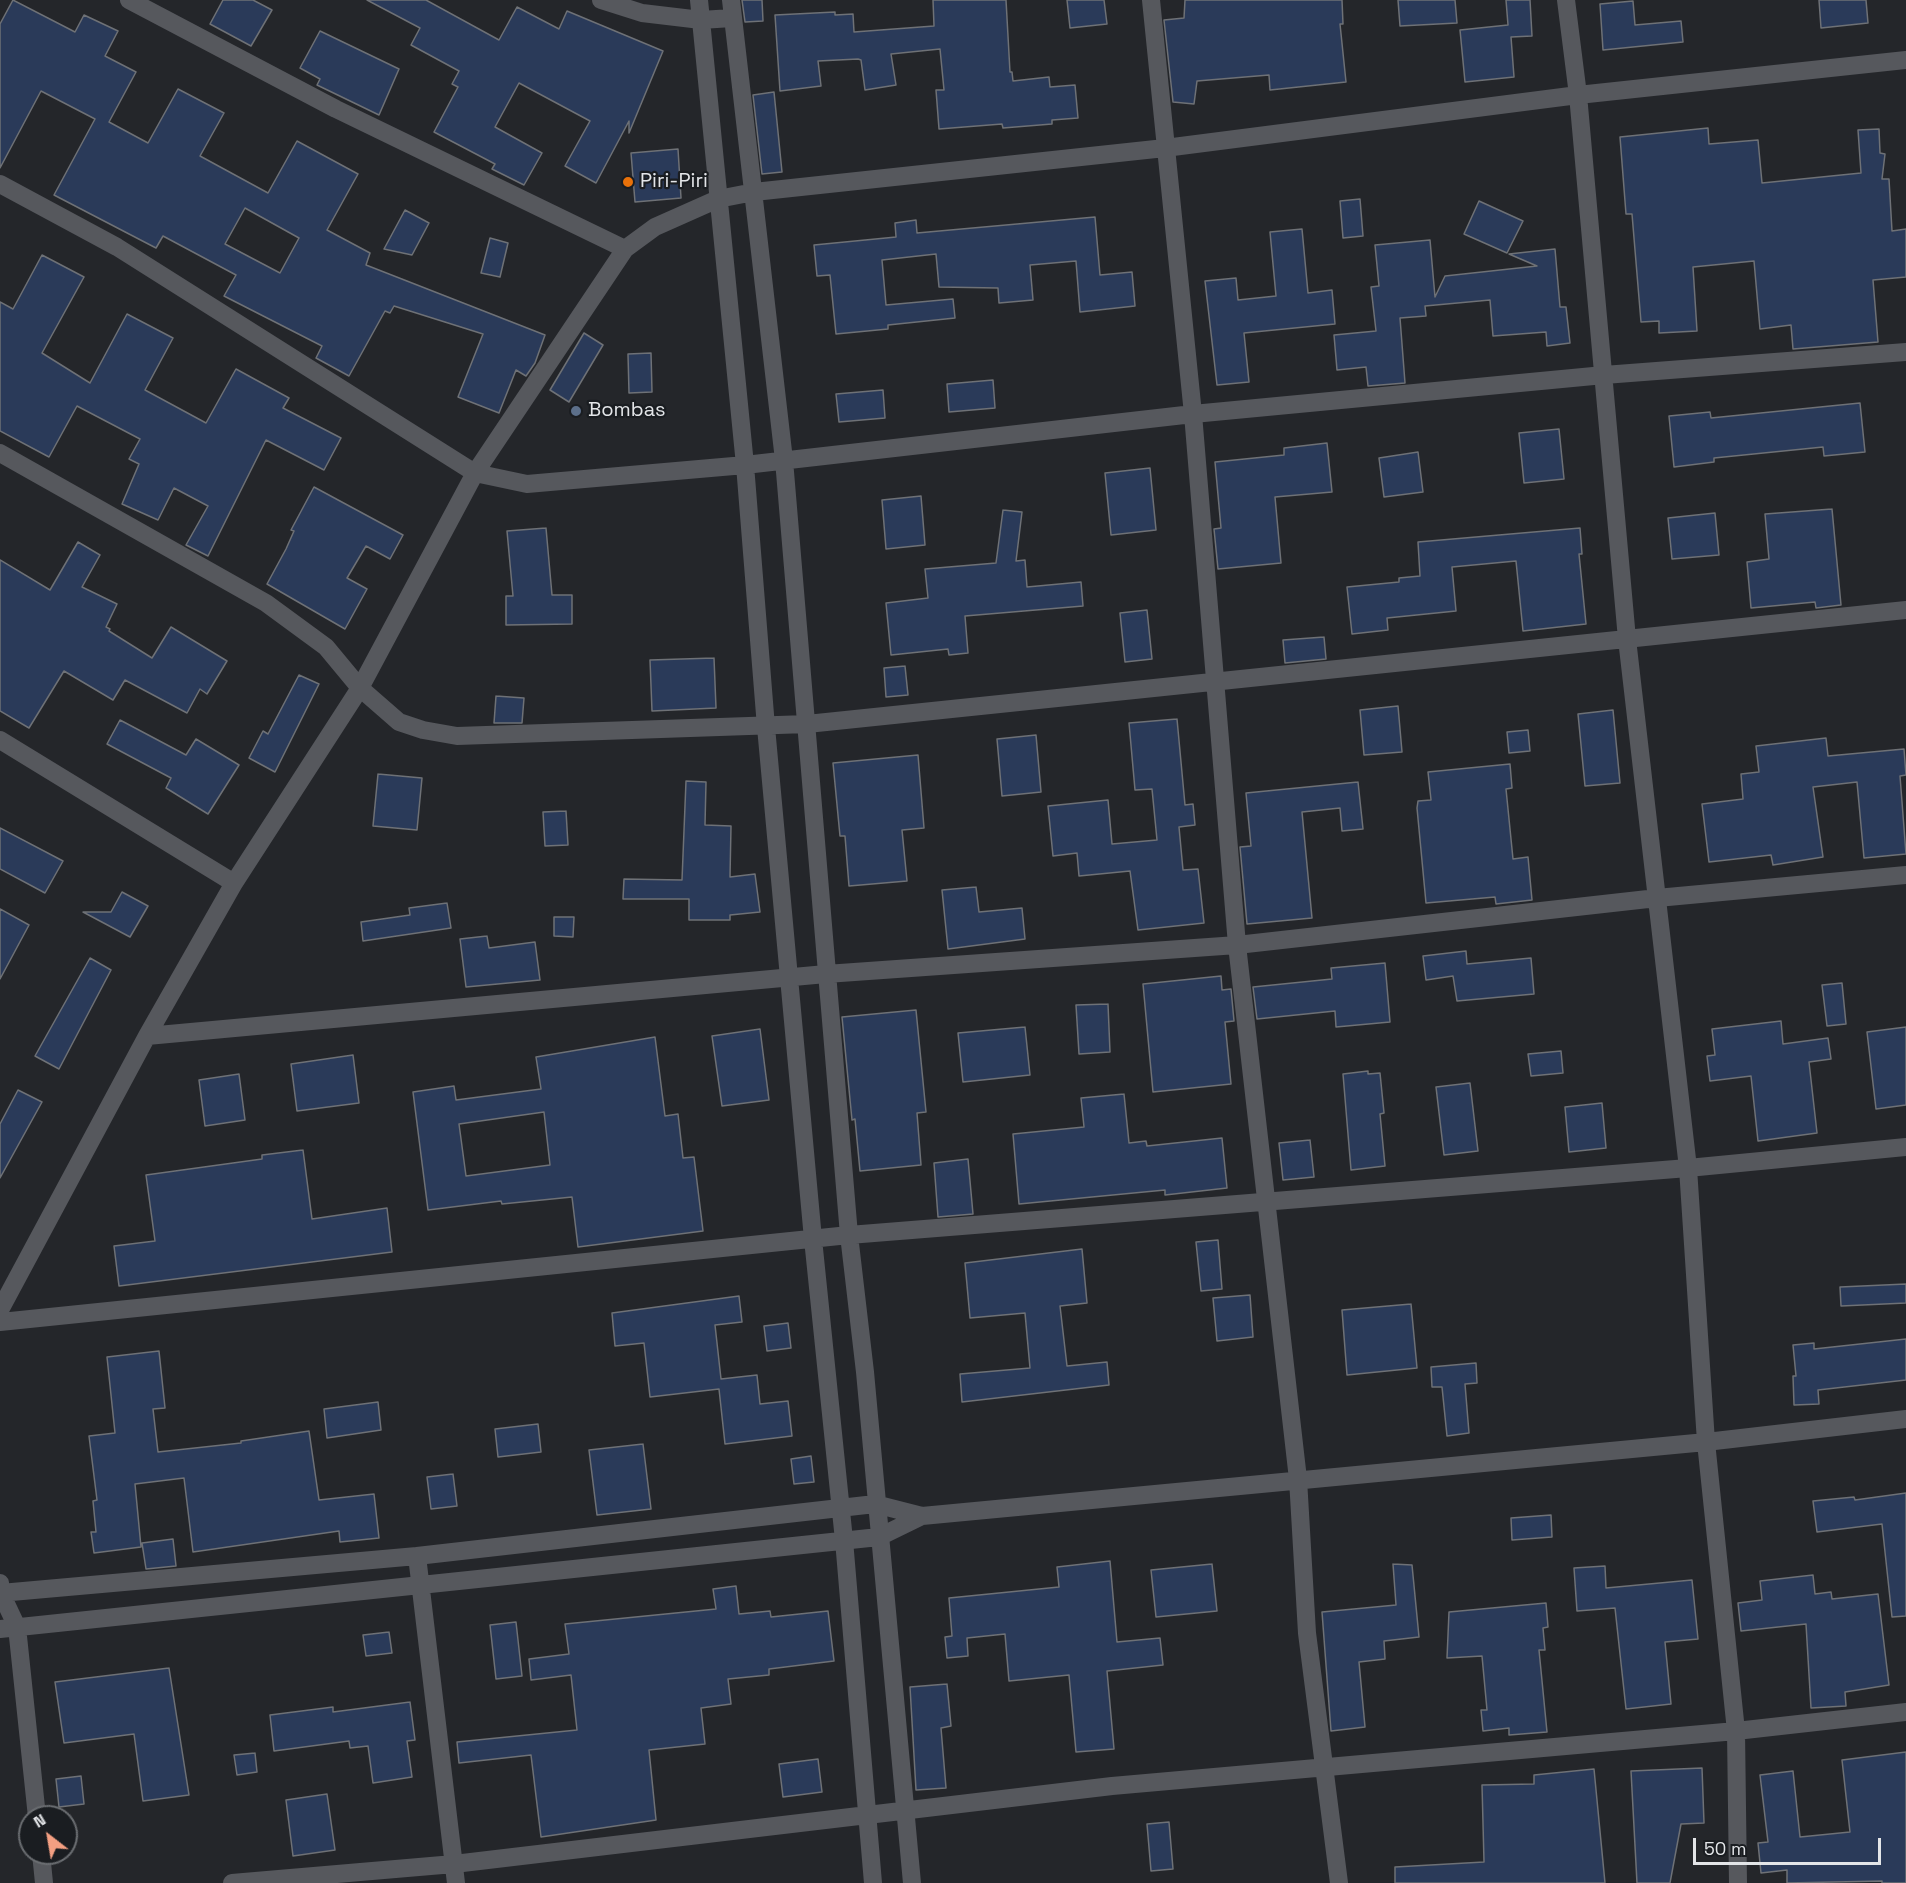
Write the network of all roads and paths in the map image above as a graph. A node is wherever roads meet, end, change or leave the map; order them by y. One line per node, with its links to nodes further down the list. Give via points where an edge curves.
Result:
1 (129, 0): 14 (street, via 336,109)
2 (602, 0): 7 (street, via 642,13)
3 (699, 0): 7 (street)
4 (1151, 0): 10 (street)
5 (1566, 0): 9 (street)
6 (731, 9): 7 (street); 12 (street)
7 (701, 20): 13 (street)
8 (1906, 60): 9 (street)
9 (1578, 95): 10 (street); 16 (street)
10 (1165, 148): 12 (street); 17 (street)
11 (0, 184): 21 (street, via 117,247)
12 (754, 192): 13 (street); 19 (street)
13 (718, 199): 14 (street, via 655,227); 20 (street)
14 (625, 249): 21 (street)
15 (1906, 352): 16 (street)
16 (1604, 375): 17 (street); 23 (street)
17 (1193, 414): 19 (street); 24 (street)
18 (0, 453): 25 (street, via 266,603 326,648)
19 (784, 460): 20 (street); 26 (street)
20 (745, 465): 21 (street, via 527,484); 27 (street)
21 (475, 473): 25 (street)
22 (1906, 610): 23 (street)
23 (1627, 639): 24 (street); 31 (street)
24 (1214, 681): 26 (street); 32 (street)
25 (360, 688): 27 (street, via 399,722 457,736); 30 (street)
26 (807, 724): 27 (street); 33 (street)
27 (766, 727): 34 (street)
28 (0, 740): 30 (street)
29 (1906, 874): 31 (street)
30 (234, 883): 35 (street)
31 (1656, 898): 32 (street); 37 (street)
32 (1237, 945): 33 (street); 38 (street)
33 (826, 974): 34 (street); 39 (street)
34 (791, 979): 35 (street); 40 (street)
35 (147, 1036): 41 (street)
36 (1906, 1147): 37 (street)
37 (1688, 1168): 38 (street); 44 (street)
38 (1267, 1204): 39 (street); 45 (street)
39 (849, 1235): 40 (street); 46 (street, via 866,1372)
40 (813, 1239): 42 (street); 47 (street)
41 (0, 1310)
42 (0, 1322)
43 (1906, 1419): 44 (street)
44 (1706, 1442): 45 (street); 56 (street)
45 (1298, 1479): 48 (street); 57 (street, via 1307,1634)
46 (875, 1504): 47 (street); 48 (street); 49 (street)
47 (841, 1509): 50 (street); 51 (street)
48 (922, 1516): 49 (street)
49 (879, 1537): 50 (street); 59 (street)
50 (844, 1540): 52 (street); 60 (street)
51 (417, 1556): 52 (street); 53 (street)
52 (421, 1585): 54 (street); 61 (street)
53 (0, 1589): 54 (street)
54 (9, 1628): 58 (street)
55 (1906, 1712): 56 (street)
56 (1736, 1731): 57 (street); 69 (street)
57 (1326, 1767): 59 (street, via 1002,1798); 68 (street)
58 (35, 1805)
59 (904, 1812): 60 (street); 67 (street)
60 (868, 1817): 61 (street); 66 (street)
61 (454, 1864): 64 (street); 65 (street)
62 (42, 1865): 63 (street)
63 (44, 1883)
64 (232, 1883)
65 (456, 1883)
66 (873, 1883)
67 (912, 1883)
68 (1339, 1883)
69 (1738, 1883)

